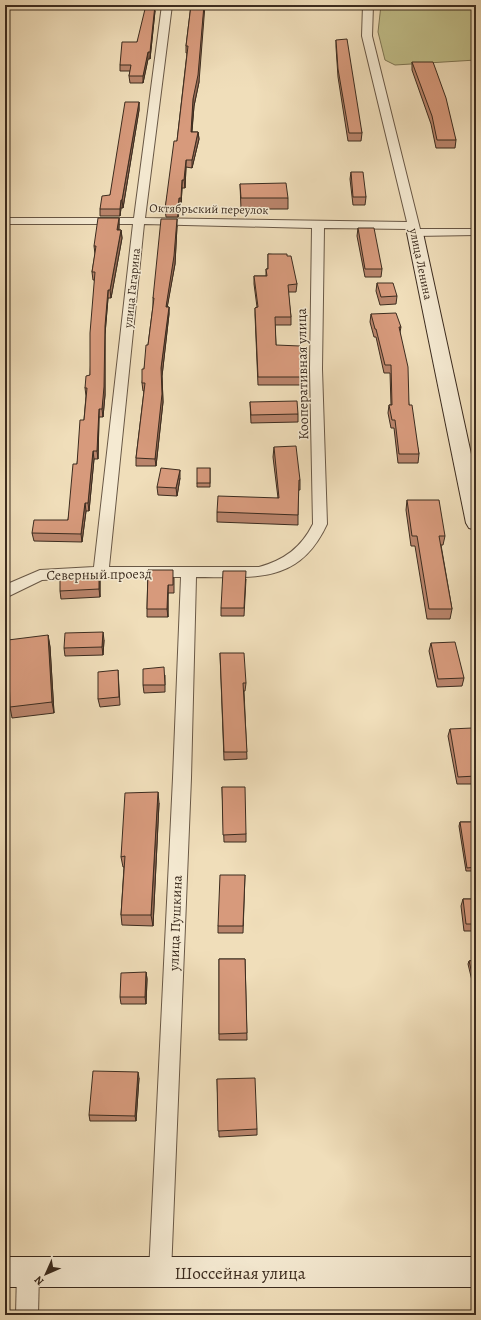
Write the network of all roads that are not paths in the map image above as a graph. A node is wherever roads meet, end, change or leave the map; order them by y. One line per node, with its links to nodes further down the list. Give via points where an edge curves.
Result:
1 (167, 5): 4 (street, улица Гагарина)
2 (368, 5): 6 (street, улица Ленина, via 367,36)
3 (5, 221): 4 (street, Октябрьский переулок)
4 (139, 221): 5 (street, Октябрьский переулок); 10 (street, улица Гагарина)
5 (318, 224): 6 (street, Октябрьский переулок); 9 (street, Кооперативная улица, via 316,369)
6 (414, 229): 7 (street, Октябрьский переулок); 8 (street, улица Ленина)
7 (476, 232)
8 (476, 523)
9 (320, 524): 11 (street, Северный проезд, via 313,540 301,553 274,569 259,572)
10 (101, 572): 11 (street, Северный проезд); 12 (street, Северный проезд, via 40,575)
11 (189, 573): 15 (street, улица Пушкина)
12 (5, 592)
13 (17, 1272): 15 (street, Шоссейная улица); 16 (street)
14 (476, 1272): 15 (street, Шоссейная улица)
15 (160, 1273)
16 (27, 1315)

